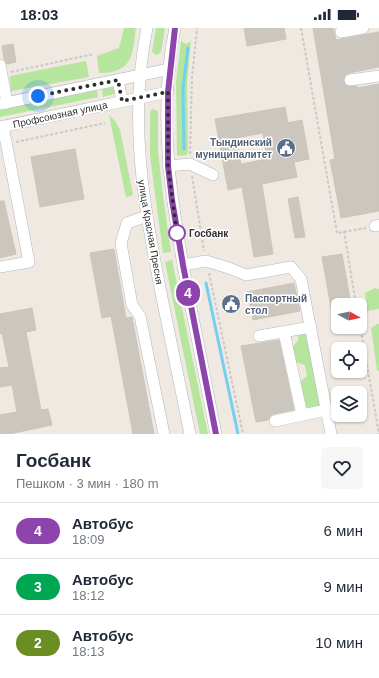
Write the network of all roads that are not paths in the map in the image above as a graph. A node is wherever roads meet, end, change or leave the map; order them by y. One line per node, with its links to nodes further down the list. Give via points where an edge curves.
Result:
1 (147, 28): 7 (street, улица Красная Пресня)
2 (175, 28): 6 (street)
3 (363, 28): 4 (street)
4 (341, 32)
5 (1, 69): 14 (street)
6 (170, 70): 7 (street, Профсоюзная улица); 11 (street)
7 (140, 75): 9 (street, Профсоюзная улица); 12 (street, улица Красная Пресня)
8 (379, 76): 10 (street)
9 (118, 80): 13 (street); 14 (street, Профсоюзная улица)
10 (350, 80)
11 (168, 92): 12 (street, Профсоюзная улица); 16 (street)
12 (139, 98): 13 (street, Профсоюзная улица); 18 (street, улица Красная Пресня, via 140,168)
13 (122, 101): 15 (street, Профсоюзная улица)
14 (4, 103)
15 (1, 126): 20 (street, via 29,262)
16 (168, 166): 17 (street, via 190,164); 19 (street)
17 (213, 175)
18 (147, 216): 27 (street, via 127,223 121,243 132,305 140,316); 28 (street, улица Красная Пресня)
19 (183, 265): 21 (street, via 206,261 246,275 291,267 301,279); 29 (street)
20 (0, 267)
21 (311, 327): 22 (street); 24 (street)
22 (284, 332): 23 (street); 25 (street)
23 (259, 336)
24 (326, 410): 25 (street); 30 (street)
25 (302, 415): 26 (street)
26 (275, 421)
27 (164, 434)
28 (190, 434)
29 (216, 434)
30 (331, 434)

